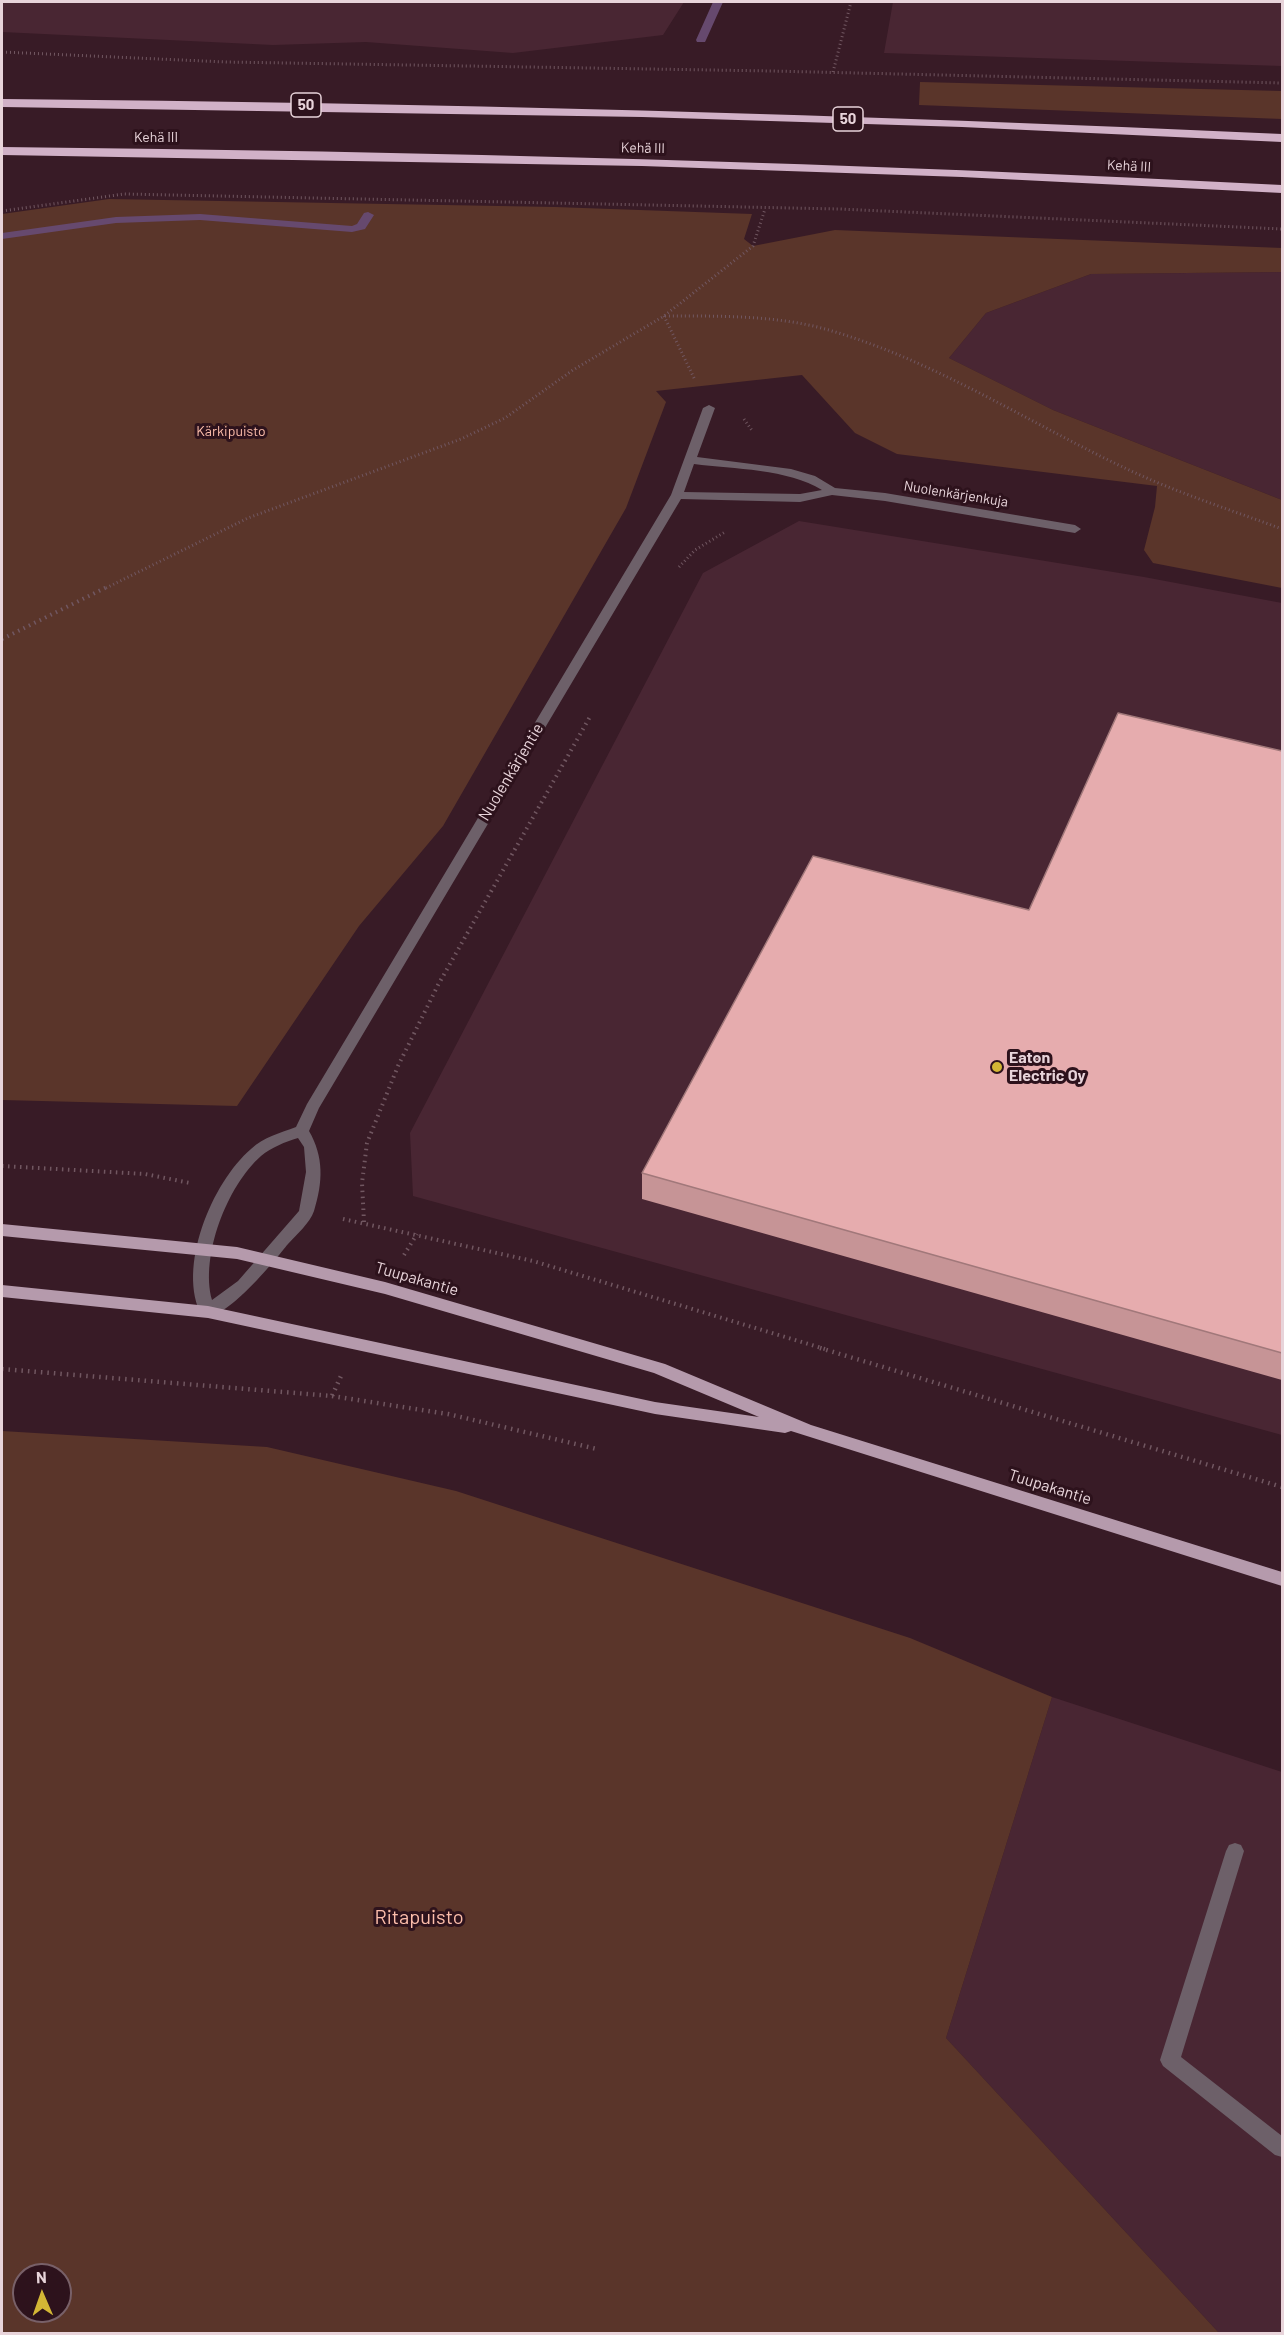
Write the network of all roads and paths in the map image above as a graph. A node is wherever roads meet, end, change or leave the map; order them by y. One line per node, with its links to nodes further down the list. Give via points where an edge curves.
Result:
1 (851, 2): 3 (path)
2 (2, 52): 3 (path, via 268,64)
3 (833, 72): 4 (path)
4 (1282, 83)
5 (2, 103): 6 (highway, 50, via 414,106)
6 (1282, 138)
7 (2, 151): 8 (highway, Kehä III, via 738,165)
8 (1282, 189)
9 (765, 209): 10 (path, via 556,201 124,194); 11 (path, via 1047,217); 12 (path, via 753,246)
10 (2, 211)
11 (1282, 230)
12 (664, 316): 13 (path); 20 (path, via 776,321 830,330 866,342 913,361 1131,471); 22 (path, via 573,370 505,418 461,439 248,519)
13 (709, 408): 14 (street, Nuolenkärjentie); 15 (path, via 741,410 749,429 778,450)
14 (690, 460): 15 (street, Nuolenkärjenkuja); 17 (street, Nuolenkärjentie)
15 (770, 469): 16 (street, Nuolenkärjenkuja, via 811,478)
16 (832, 491): 18 (street, Nuolenkärjenkuja, via 800,498); 19 (street, Nuolenkärjenkuja)
17 (676, 495): 18 (street, Nuolenkärjenkuja); 24 (street, Nuolenkärjentie, via 312,1108)
18 (757, 499): 21 (path, via 742,522 695,550)
19 (1075, 529)
20 (1282, 529)
21 (672, 573)
22 (2, 639)
23 (594, 711): 28 (path, via 438,985 398,1066 367,1143 362,1183)
24 (302, 1131): 26 (street, via 267,1144 246,1160); 27 (street, via 311,1147 314,1172)
25 (2, 1166): 26 (path, via 145,1174)
26 (226, 1192): 30 (street)
27 (306, 1213): 28 (path); 31 (street)
28 (364, 1222): 37 (path, via 533,1261)
29 (2, 1230): 30 (main road, Tuupakantie)
30 (203, 1250): 31 (main road, Tuupakantie); 33 (street, via 200,1276)
31 (268, 1260): 33 (street, via 244,1285); 35 (main road, Tuupakantie, via 385,1288 659,1368)
32 (2, 1291): 33 (main road, Tuupakantie)
33 (207, 1312): 35 (main road, Tuupakantie, via 655,1408)
34 (332, 1396): 36 (path, via 448,1414)
35 (806, 1430): 38 (main road, Tuupakantie)
36 (597, 1449)
37 (1282, 1487)
38 (1282, 1579)
39 (1235, 1851): 40 (street, via 1170,2060)
40 (1282, 2148)

